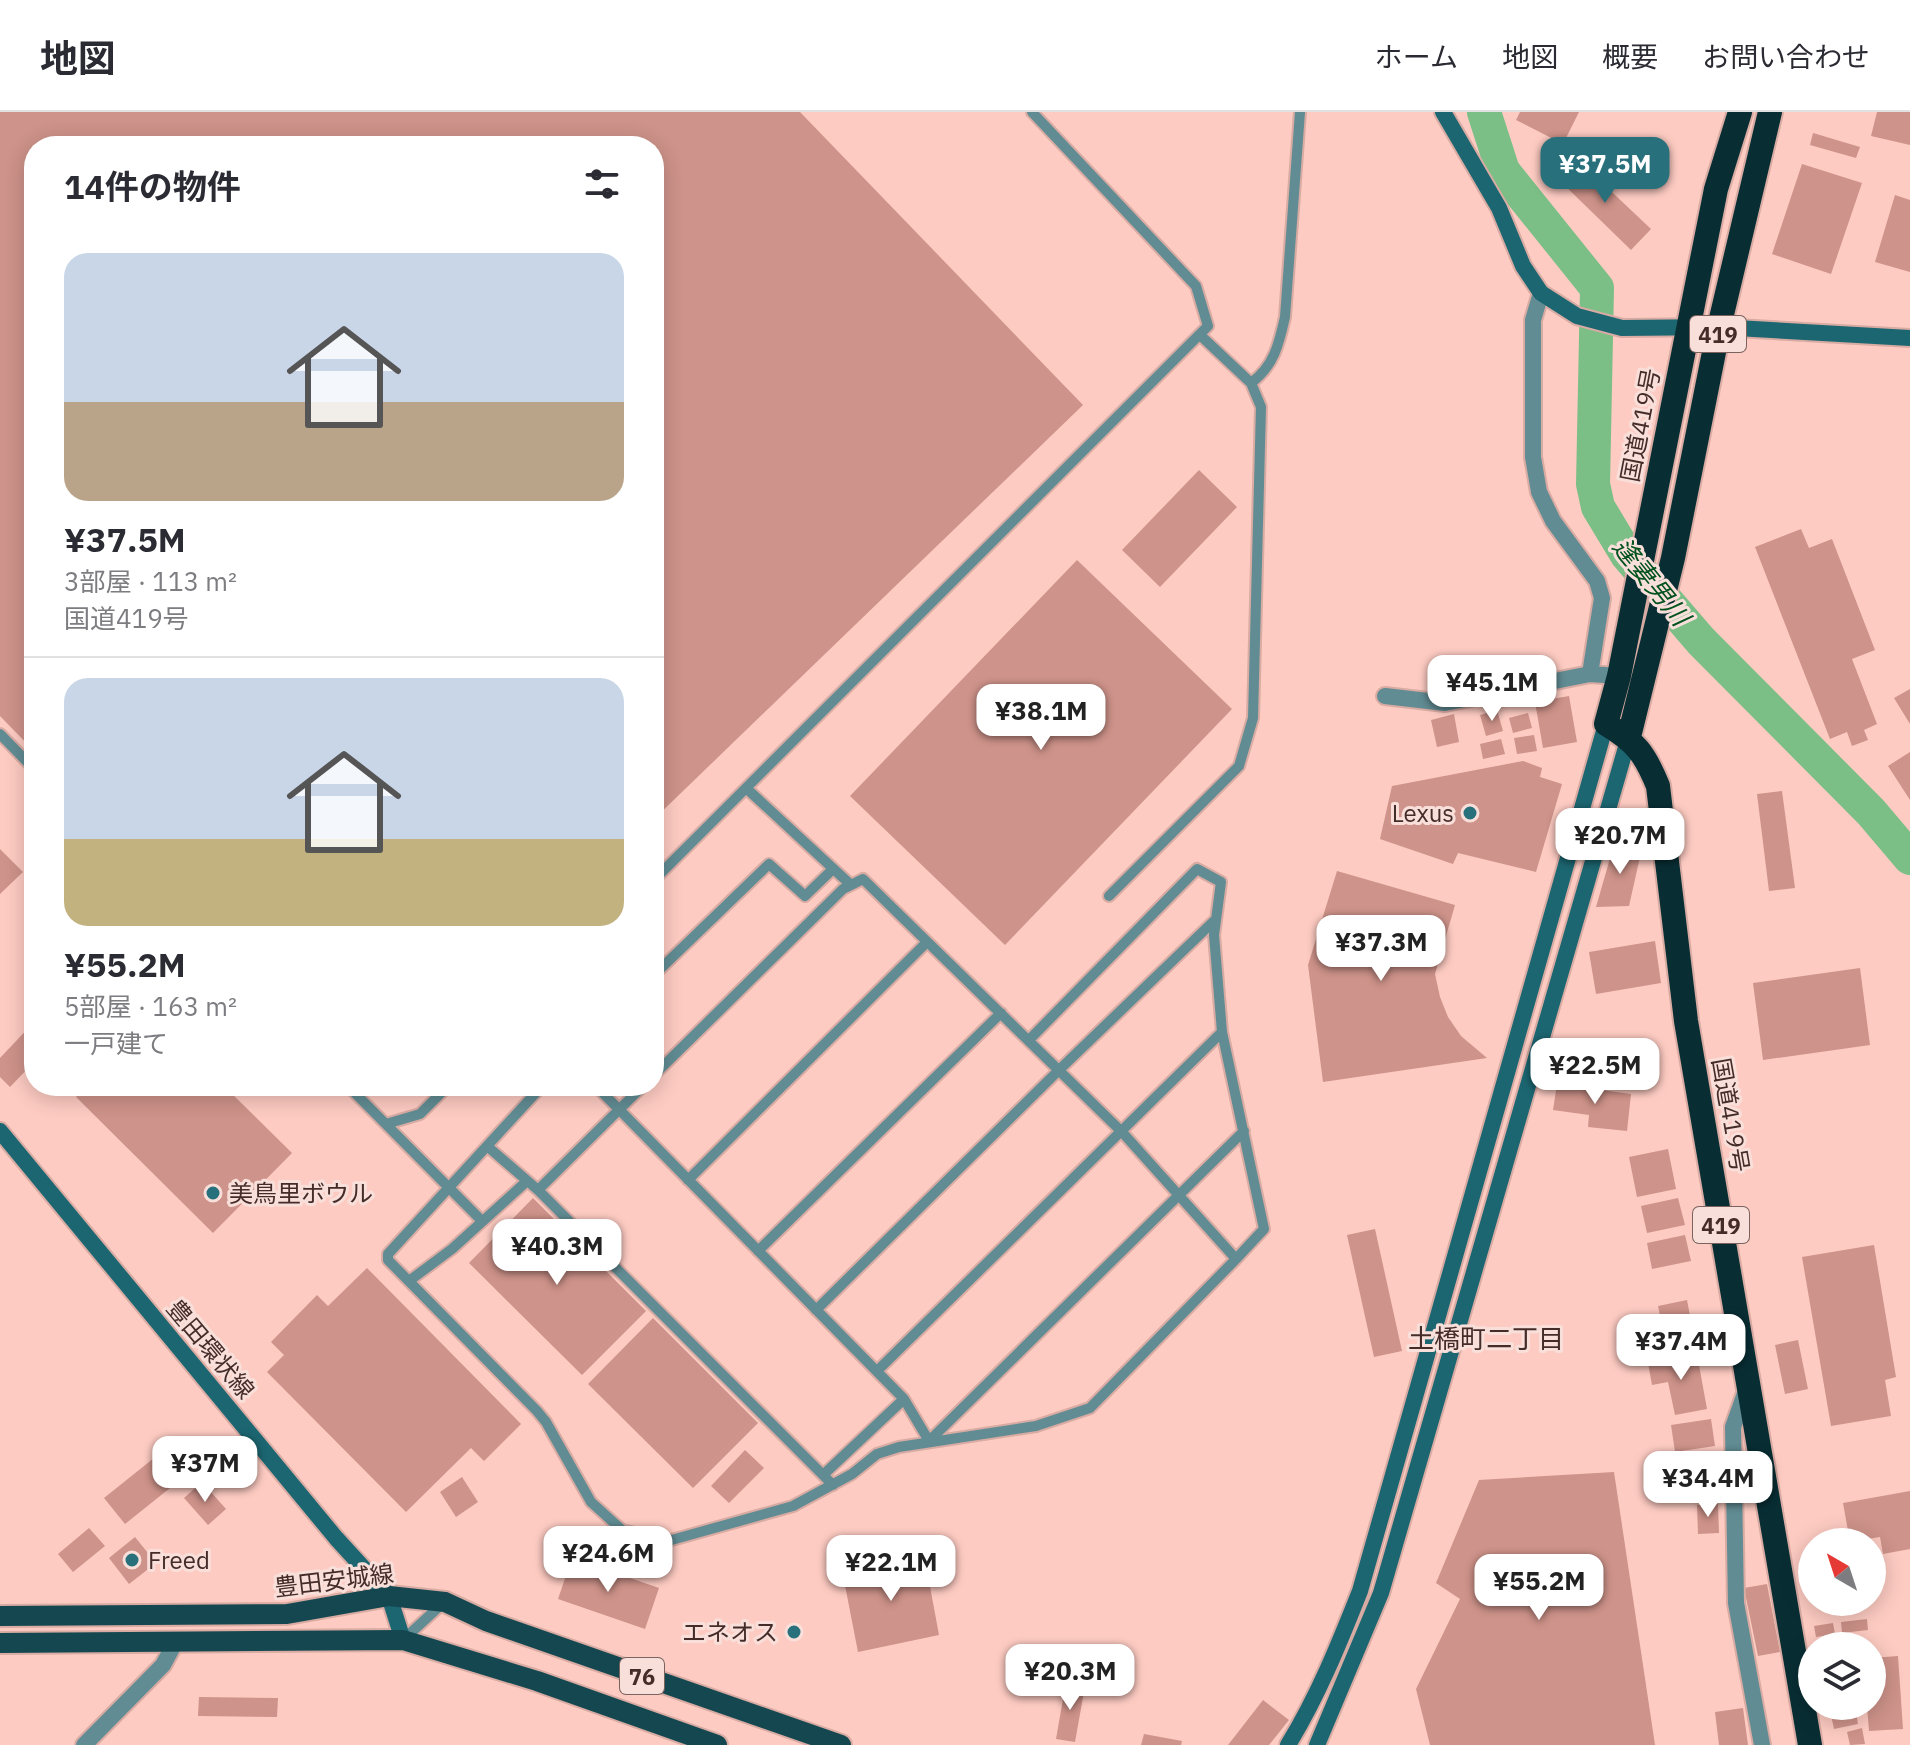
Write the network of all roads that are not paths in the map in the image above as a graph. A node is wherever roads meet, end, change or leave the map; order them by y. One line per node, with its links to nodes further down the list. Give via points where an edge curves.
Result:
1 (1032, 112): 9 (lane, via 1196,286 1208,326)
2 (1300, 112): 11 (lane, via 1285,317 1271,363)
3 (1443, 112): 6 (street)
4 (1740, 112): 7 (highway, 国道419号 / 419, via 1716,189)
5 (1770, 112): 8 (highway, 419)
6 (1541, 293): 7 (street, via 1577,316 1622,328); 12 (street, via 1533,320 1533,457 1539,492 1553,521 1597,581 1602,598)
7 (1688, 326): 8 (street); 13 (highway, 国道419号 / 419)
8 (1719, 327): 10 (street); 17 (highway, 419, via 1673,558)
9 (1200, 335): 11 (lane); 19 (lane)
10 (1910, 338)
11 (1251, 383): 24 (lane, via 1261,407 1253,718 1239,766)
12 (1590, 674): 13 (street); 14 (street, via 1445,703)
13 (1619, 676): 15 (highway, 国道419号 / 419)
14 (1385, 696)
15 (1606, 724): 17 (highway, 国道419号 / 419); 70 (street, via 1360,1591 1336,1654)
16 (0, 734): 18 (lane)
17 (1629, 737): 56 (highway, 国道419号 / 419, via 1647,758 1658,786 1686,1021); 71 (street, via 1381,1593)
18 (24, 759)
19 (746, 788): 20 (lane); 21 (lane)
20 (833, 869): 22 (lane); 23 (lane)
21 (664, 870)
22 (851, 885): 25 (lane); 27 (lane, via 863,879)
23 (805, 896): 25 (lane); 28 (lane, via 769,864)
24 (1109, 896)
25 (819, 912): 32 (lane)
26 (1216, 919): 30 (lane); 31 (lane, via 1221,882 1197,869); 33 (lane)
27 (927, 942): 29 (lane); 45 (lane)
28 (664, 965)
29 (1001, 1013): 31 (lane); 51 (lane)
30 (1222, 1032): 42 (lane); 43 (lane)
31 (1029, 1040): 33 (lane)
32 (664, 1065)
33 (1059, 1070): 43 (lane); 54 (lane)
34 (358, 1096): 40 (lane)
35 (438, 1096): 40 (lane, via 420,1114)
36 (533, 1096): 44 (lane)
37 (606, 1096): 39 (lane)
38 (633, 1096): 39 (lane)
39 (619, 1110): 45 (lane); 48 (lane)
40 (386, 1124): 47 (lane)
41 (0, 1131): 61 (street, 豊田環状線)
42 (1244, 1131): 49 (lane); 52 (lane, via 1264,1229)
43 (1122, 1132): 49 (lane); 55 (lane)
44 (487, 1146): 46 (lane); 47 (lane)
45 (688, 1180): 51 (lane)
46 (527, 1181): 48 (lane); 50 (lane)
47 (449, 1188): 50 (lane); 53 (lane, via 388,1254)
48 (538, 1190): 59 (lane)
49 (1177, 1194): 52 (lane); 58 (lane)
50 (482, 1221): 53 (lane)
51 (758, 1251): 54 (lane)
52 (1236, 1259): 58 (lane, via 1090,1408 1036,1426)
53 (409, 1281): 60 (lane, via 537,1411 591,1502 622,1530 668,1541 793,1506)
54 (816, 1310): 55 (lane)
55 (877, 1371): 57 (lane)
56 (1748, 1384): 72 (street, via 1733,1427 1736,1603); 73 (highway, 国道419号 / 419)
57 (904, 1399): 58 (lane); 59 (lane)
58 (929, 1441): 60 (lane, via 877,1454)
59 (823, 1475): 60 (lane)
60 (833, 1485)
61 (389, 1596): 62 (main road, 豊田安城線 / 76); 63 (main road, 豊田安城線 / 76, via 287,1614); 64 (street, 豊田環状線)
62 (445, 1602): 64 (lane); 69 (main road, 豊田安城線 / 76)
63 (0, 1616)
64 (403, 1640): 65 (main road, 76); 68 (main road, 76)
65 (176, 1641): 66 (main road, 76); 67 (street, via 163,1665)
66 (0, 1643)
67 (84, 1745)
68 (717, 1745)
69 (841, 1745)
70 (1288, 1745)
71 (1317, 1745)
72 (1762, 1745)
73 (1810, 1745)

